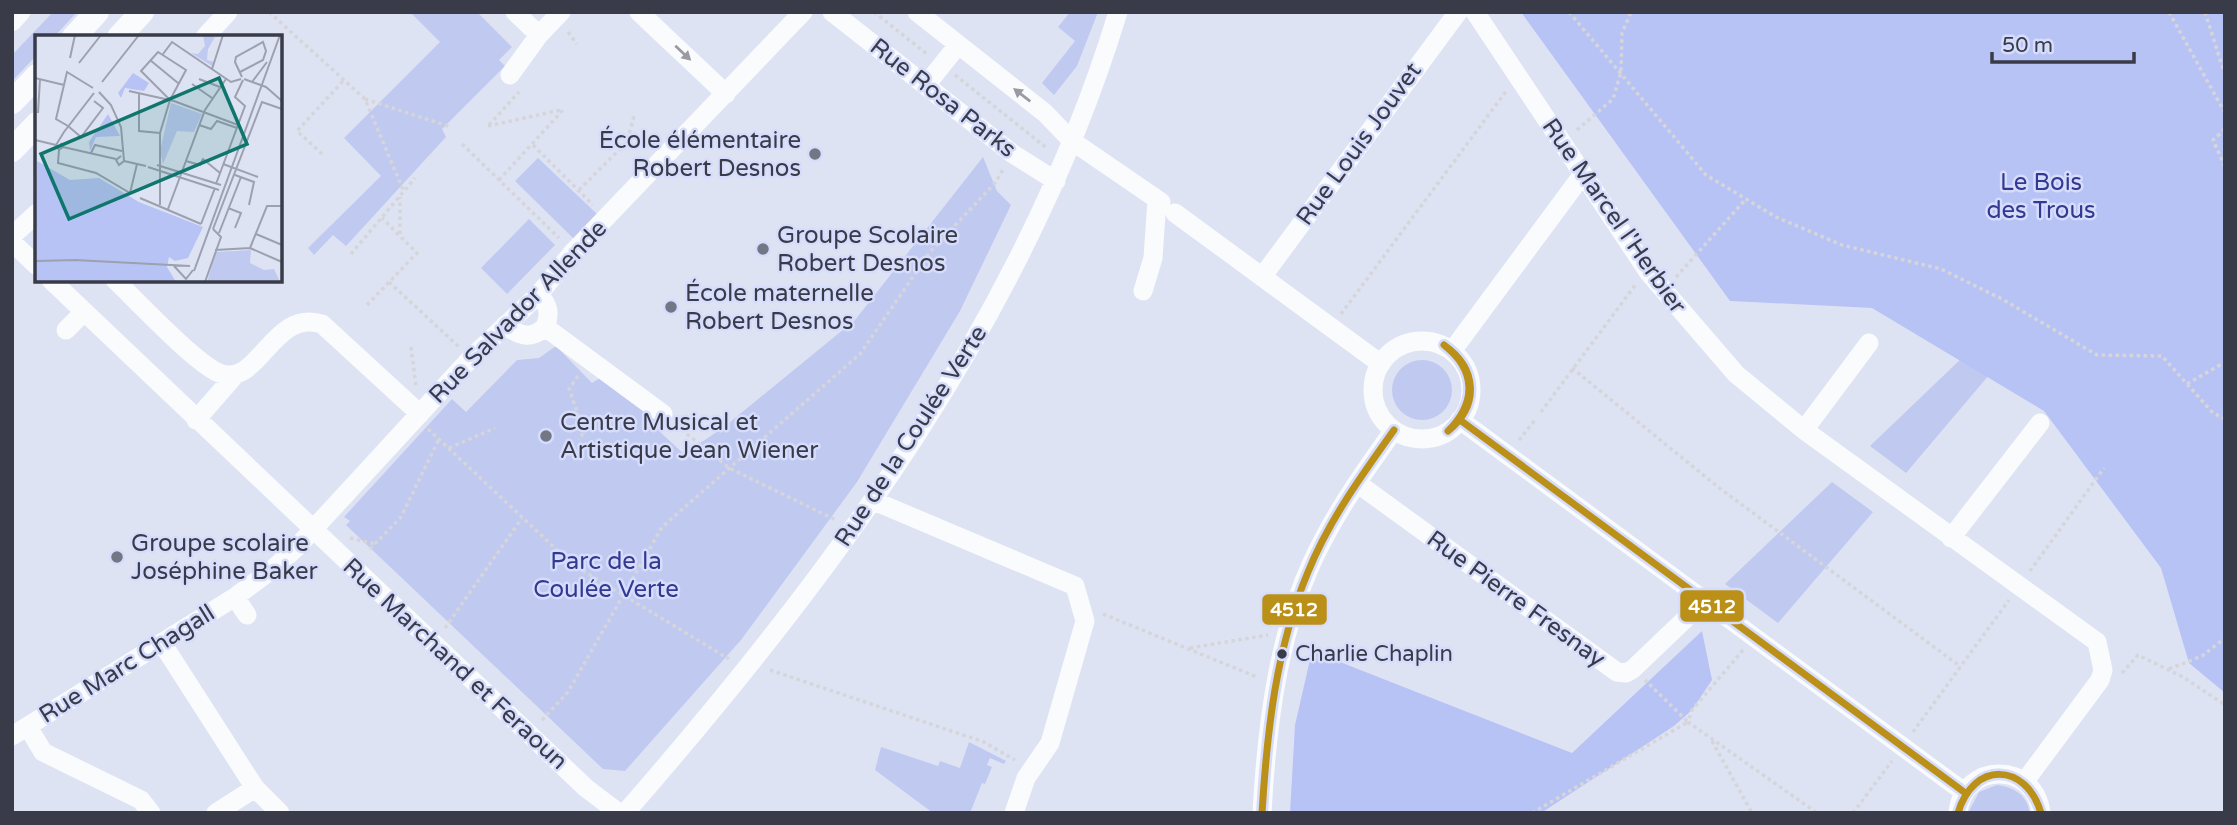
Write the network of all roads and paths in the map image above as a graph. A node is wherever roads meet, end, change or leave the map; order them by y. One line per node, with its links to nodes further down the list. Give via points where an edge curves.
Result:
1 (97, 12): 19 (main road)
2 (142, 12): 20 (main road)
3 (269, 12): 29 (path)
4 (515, 12): 22 (street)
5 (561, 12): 22 (street)
6 (639, 12): 32 (street, one-way to 32)
7 (803, 12): 32 (street, Rue Salvador Allende)
8 (832, 12): 31 (street, Rue Rosa Parks)
9 (874, 12): 24 (path)
10 (917, 12): 23 (street, Rue Rosa Parks)
11 (1118, 12): 42 (street, Rue de la Coulée Verte)
12 (1458, 12): 70 (street, Rue Louis Jouvet)
13 (1475, 12): 28 (street, Rue Marcel l'Herbier)
14 (1569, 12): 25 (path)
15 (1631, 12): 25 (path, via 1622,33)
16 (2169, 12): 36 (path)
17 (2205, 12): 26 (path)
18 (219, 15): 21 (street)
19 (76, 35)
20 (121, 35)
21 (206, 35)
22 (539, 35): 30 (street)
23 (958, 44): 24 (street); 35 (street, Rue Rosa Parks, one-way to 23)
24 (942, 65): 31 (street); 41 (path)
25 (1621, 72): 43 (path, via 1613,99); 58 (path, via 1706,175)
26 (2225, 75)
27 (35, 78): 34 (main road)
28 (1519, 79): 43 (street, Rue Marcel l'Herbier); 81 (path)
29 (344, 80): 33 (path); 49 (path, via 297,131)
30 (516, 82): 45 (path, via 488,126 563,110)
31 (926, 85): 48 (street, Rue Rosa Parks)
32 (726, 94): 62 (street, Rue Salvador Allende)
33 (365, 99): 39 (path); 56 (path)
34 (12, 102)
35 (1045, 113): 41 (path); 42 (street, Rue Rosa Parks)
36 (2225, 113)
37 (634, 116): 55 (path, via 626,142)
38 (35, 126): 46 (main road)
39 (451, 127)
40 (2225, 129): 50 (path, via 2213,140)
41 (1029, 134): 47 (path); 48 (path)
42 (1072, 141): 54 (street, Rue de la Coulée Verte); 59 (street, Rue Rosa Parks)
43 (1561, 142): 51 (street, Rue Marcel l'Herbier)
44 (462, 144): 53 (path)
45 (533, 145): 53 (path); 55 (path)
46 (12, 150)
47 (1050, 150)
48 (1013, 154): 54 (street, Rue Rosa Parks); 108 (path, via 995,183 930,252 860,354)
49 (322, 155)
50 (2225, 167)
51 (1583, 174): 69 (street, Rue Marcel l'Herbier); 85 (street)
52 (415, 178): 56 (path)
53 (499, 180): 66 (path)
54 (1056, 181): 111 (street, Rue de la Coulée Verte, via 983,326)
55 (579, 190): 62 (path)
56 (404, 192): 57 (path)
57 (400, 196): 61 (path); 64 (path)
58 (1746, 199): 75 (path); 92 (path, via 1842,245 1941,269 2097,355 2162,356)
59 (1164, 205): 70 (street, Rue Rosa Parks); 74 (street)
60 (35, 215): 63 (street)
61 (382, 218): 64 (path); 67 (path)
62 (607, 219): 66 (street, Rue Salvador Allende)
63 (12, 236)
64 (400, 237): 73 (path, via 417,253)
65 (12, 242): 68 (street)
66 (573, 252): 76 (street, Rue Salvador Allende)
67 (351, 254)
68 (35, 263)
69 (1648, 273): 75 (street, Rue Marcel l'Herbier); 90 (path, via 1630,288)
70 (1262, 277): 81 (street, Rue Rosa Parks)
71 (53, 282): 78 (street, Rue Marchand et Feraoun)
72 (117, 282): 91 (street, via 210,367 222,374)
73 (389, 282): 77 (path); 86 (path)
74 (1143, 291)
75 (1663, 292): 103 (street, Rue Marcel l'Herbier, via 1736,374)
76 (539, 294): 79 (street, Rue Salvador Allende); 80 (street, via 547,304)
77 (367, 304)
78 (84, 312): 82 (street); 97 (street, Rue Marchand et Feraoun)
79 (505, 325): 80 (street, via 526,336); 86 (street, Rue Salvador Allende)
80 (545, 327): 87 (street)
81 (1331, 327): 89 (street, Rue Rosa Parks)
82 (66, 330)
83 (1869, 343): 103 (street)
84 (411, 347): 95 (path)
85 (1452, 351): 89 (street, via 1421,341 1391,352); 98 (street, via 1469,376 1471,391)
86 (471, 358): 95 (street, Rue Salvador Allende)
87 (590, 360): 94 (street); 105 (path, via 569,389 584,431)
88 (2225, 362): 92 (path)
89 (1381, 364): 102 (street, via 1374,377 1376,407)
90 (1572, 368): 93 (path); 131 (path, via 1718,487)
91 (236, 374): 95 (street, Rue Salvador Allende, via 289,325 311,320 331,330); 97 (street, Rue Salvador Allende)
92 (2187, 384): 96 (path, via 2213,413)
93 (1541, 412)
94 (663, 414): 108 (path)
95 (418, 416): 104 (path); 114 (street, Rue Marc Chagall)
96 (2225, 419)
97 (196, 420): 114 (street, Rue Marchand et Feraoun)
98 (1460, 420): 102 (street, via 1443,433 1422,439); 107 (street)
99 (1535, 420): 107 (path)
100 (2040, 423): 115 (street)
101 (495, 428): 106 (path)
102 (1395, 430): 110 (street)
103 (1804, 430): 115 (street, Rue Marcel l'Herbier)
104 (439, 439): 106 (path); 116 (path, via 401,517)
105 (579, 440)
106 (449, 448): 113 (path)
107 (1508, 456): 120 (street)
108 (729, 468): 112 (path); 118 (path, via 662,527)
109 (2104, 468): 117 (path)
110 (1357, 483): 123 (street, via 1323,540); 132 (street, Rue Pierre Fresnay, via 1603,664 1617,672)
111 (874, 501): 121 (street, via 1075,586); 130 (street, Rue de la Coulée Verte)
112 (830, 517)
113 (522, 518): 118 (path, via 572,564); 126 (path)
114 (314, 529): 119 (street, Rue Marc Chagall, via 275,568); 126 (street, Rue Marchand et Feraoun)
115 (1951, 538): 117 (street, Rue Marcel l'Herbier)
116 (370, 549)
117 (2018, 587): 131 (path); 134 (street, Rue Marcel l'Herbier, via 2097,642)
118 (623, 595): 129 (path); 137 (path, via 564,697)
119 (235, 597): 122 (street); 127 (street, Rue Marc Chagall)
120 (1703, 602): 124 (street); 132 (street, Rue Pierre Fresnay)
121 (1081, 605): 128 (path); 142 (street, via 1085,621 1050,743)
122 (247, 615)
123 (1290, 631): 128 (path); 135 (street)
124 (1753, 637): 138 (path, via 1692,710); 141 (street)
125 (2225, 638): 133 (path, via 2202,656)
126 (432, 641): 149 (street, Rue Marchand et Feraoun, via 586,788)
127 (162, 643): 139 (street, Rue Marc Chagall); 144 (street)
128 (1188, 648): 135 (path)
129 (724, 656)
130 (751, 663): 142 (path, via 984,742); 150 (street, Rue de la Coulée Verte)
131 (1961, 667): 141 (path)
132 (1633, 669): 138 (path)
133 (2168, 669): 134 (path, via 2138,655 2124,673); 136 (path)
134 (2103, 670): 143 (street)
135 (1275, 685): 152 (street)
136 (2225, 705)
137 (543, 718)
138 (1688, 722): 140 (path); 153 (path)
139 (20, 732): 146 (street, via 43,752 141,800)
140 (1712, 740): 154 (path); 155 (path)
141 (1902, 747): 145 (street); 156 (path)
142 (1032, 770): 151 (street)
143 (2025, 781): 145 (street, via 1999,772 1973,782); 158 (street, via 2034,791)
144 (255, 788): 147 (street); 148 (street)
145 (1964, 792): 157 (street)
146 (150, 813)
147 (216, 813)
148 (280, 813)
149 (619, 813)
150 (625, 813)
151 (1014, 813)
152 (1262, 813)
153 (1532, 813)
154 (1752, 813)
155 (1817, 813)
156 (1853, 813)
157 (1958, 813)
158 (2041, 813)

